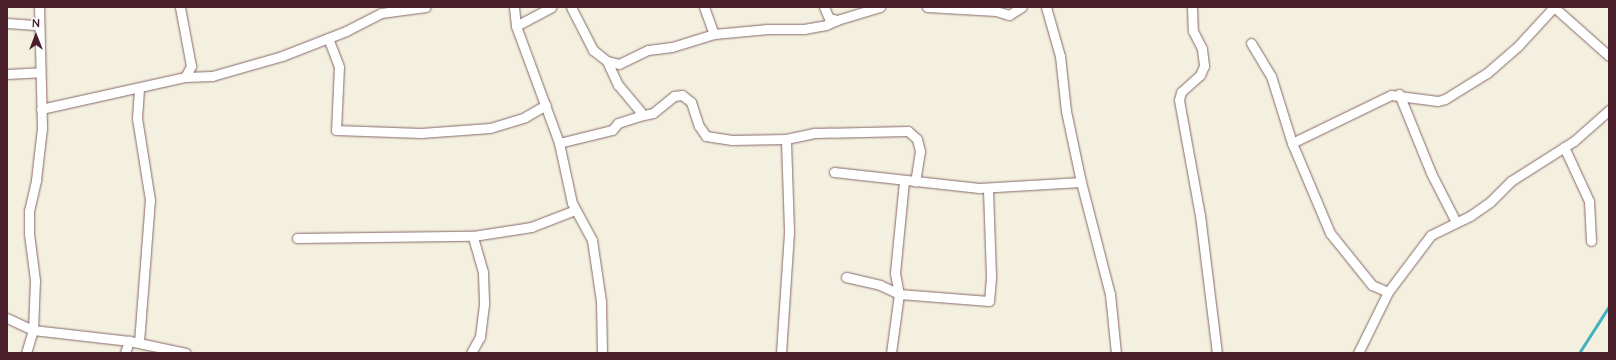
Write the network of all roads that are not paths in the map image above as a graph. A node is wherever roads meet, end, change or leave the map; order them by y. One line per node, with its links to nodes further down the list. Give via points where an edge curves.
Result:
1 (39, 7): 18 (street)
2 (180, 7): 27 (street, via 191,66)
3 (426, 7): 14 (street)
4 (514, 7): 19 (street)
5 (552, 7): 19 (street)
6 (571, 7): 24 (street, via 593,50)
7 (704, 7): 20 (street)
8 (824, 7): 16 (street, via 829,18)
9 (880, 7): 16 (street)
10 (926, 7): 11 (street, via 1009,15)
11 (1022, 7)
12 (1046, 7): 41 (street, via 1060,56 1066,111)
13 (1192, 7): 63 (street, via 1194,31 1202,49 1204,66 1200,75 1181,92 1179,100 1200,215)
14 (402, 8): 21 (street, via 381,13)
15 (1559, 8): 23 (street); 29 (street, via 1487,73 1445,98 1438,101)
16 (837, 20): 20 (street, via 804,29 768,28)
17 (7, 23): 18 (street)
18 (39, 25): 25 (street)
19 (516, 26): 30 (street)
20 (714, 34): 24 (street, via 672,47 648,50 619,64)
21 (328, 38): 27 (street, via 282,56 212,76); 30 (street, via 338,67 336,130 421,133 490,128 525,117)
22 (1251, 44): 36 (street, via 1271,76)
23 (1609, 56)
24 (607, 61): 33 (street, via 618,85 640,111)
25 (40, 72): 26 (street); 31 (street)
26 (7, 74)
27 (185, 77): 28 (street)
28 (139, 88): 31 (street); 54 (street, via 137,118 150,207)
29 (1399, 94): 36 (street, via 1386,97); 44 (street, via 1431,173)
30 (546, 105): 35 (street)
31 (41, 109): 52 (street, via 37,172 29,212 35,280)
32 (1609, 110): 37 (street, via 1595,125)
33 (639, 116): 34 (street, via 653,113 674,96 682,95 691,102 699,126 706,136 732,140); 35 (street, via 618,123 612,130)
34 (786, 139): 40 (street, via 815,133 908,131 917,139 920,151); 60 (street, via 789,231)
35 (559, 143): 43 (street)
36 (1292, 143): 49 (street, via 1330,233 1372,285)
37 (1564, 147): 44 (street, via 1511,181 1490,202); 47 (street, via 1589,201)
38 (834, 172): 39 (street)
39 (904, 180): 40 (street); 50 (street, via 895,273)
40 (915, 182): 42 (street)
41 (1081, 182): 42 (street); 62 (street, via 1110,294)
42 (988, 188): 50 (street, via 991,276 989,301)
43 (575, 210): 45 (street, via 531,227); 59 (street, via 592,240 600,300)
44 (1456, 222): 49 (street, via 1431,235)
45 (473, 236): 46 (street); 58 (street, via 483,272 484,302 480,337)
46 (297, 238)
47 (1591, 240)
48 (846, 277): 50 (street, via 880,284)
49 (1388, 292): 64 (street)
50 (899, 294): 61 (street)
51 (7, 318): 52 (street)
52 (33, 330): 53 (street); 55 (street)
53 (129, 341): 54 (street); 56 (street)
54 (139, 342): 57 (street)
55 (26, 353)
56 (125, 353)
57 (186, 353)
58 (471, 353)
59 (602, 353)
60 (782, 353)
61 (891, 353)
62 (1116, 353)
63 (1217, 353)
64 (1358, 353)

